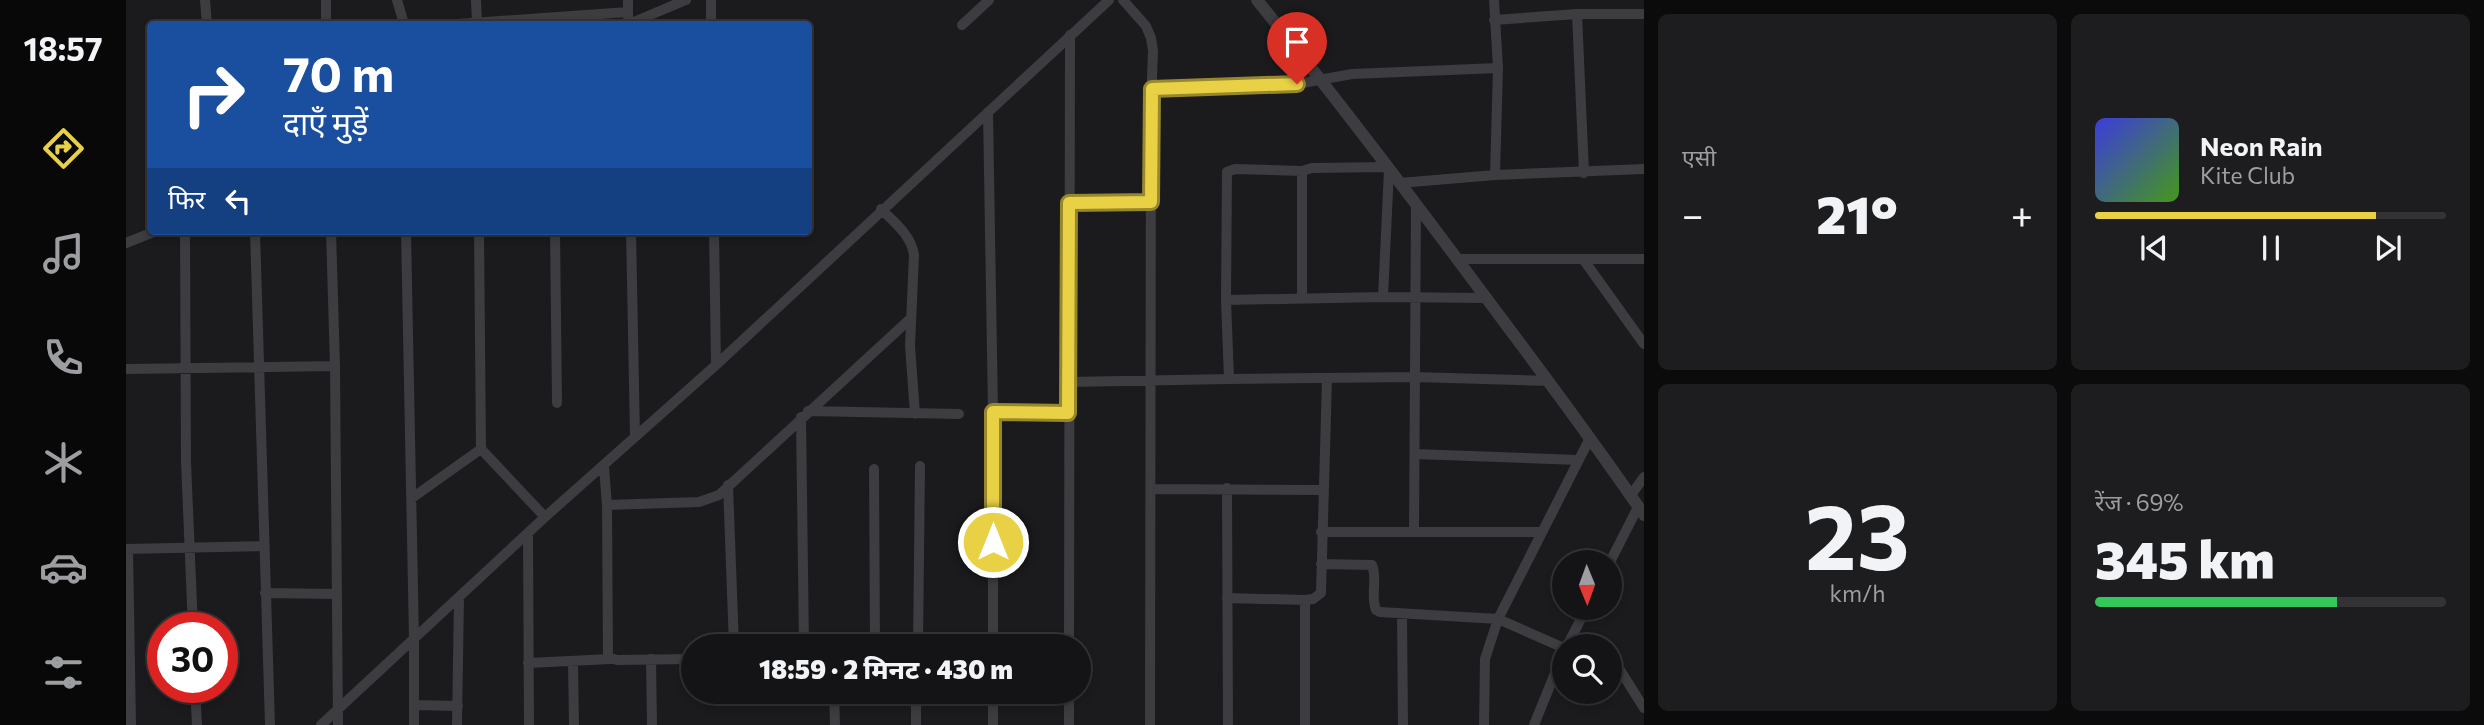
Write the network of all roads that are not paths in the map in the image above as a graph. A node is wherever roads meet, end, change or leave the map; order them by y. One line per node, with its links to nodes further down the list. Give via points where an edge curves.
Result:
1 (205, 0): 17 (street)
2 (326, 0): 18 (street)
3 (397, 0): 19 (street)
4 (476, 0): 20 (street)
5 (628, 0): 13 (street)
6 (686, 0): 23 (street)
7 (711, 0): 24 (street)
8 (989, 0): 25 (street)
9 (1109, 0): 26 (street)
10 (1123, 0): 29 (street, via 1151,38)
11 (1257, 0): 28 (street)
12 (1494, 0): 16 (street)
13 (628, 12): 21 (street); 22 (street)
14 (1577, 14): 15 (street); 16 (street); 34 (street)
15 (1644, 14)
16 (1494, 20): 27 (street)
17 (207, 21)
18 (326, 21)
19 (403, 21)
20 (477, 21)
21 (515, 21)
22 (628, 21)
23 (635, 21)
24 (711, 21)
25 (962, 25)
26 (1070, 35): 30 (street); 38 (street)
27 (1498, 68): 28 (street); 35 (street)
28 (1321, 79): 29 (street, via 1297,84); 31 (street)
29 (1152, 89): 37 (street)
30 (988, 112): 40 (street); 73 (street)
31 (1388, 168): 33 (street); 36 (street); 54 (street)
32 (1644, 169): 34 (street)
33 (1302, 171): 55 (street); 58 (street, via 1227,172)
34 (1584, 173): 35 (street)
35 (1495, 175): 36 (street)
36 (1400, 183): 39 (street)
37 (1151, 202): 38 (street); 70 (street)
38 (1069, 203): 69 (street)
39 (1416, 204): 51 (street); 56 (street)
40 (881, 209): 59 (street, via 912,244); 61 (street)
41 (147, 235): 50 (street)
42 (185, 235): 64 (street)
43 (255, 235): 62 (street)
44 (331, 235): 63 (street)
45 (406, 235): 91 (street)
46 (479, 235): 80 (street)
47 (555, 235): 72 (street)
48 (631, 235): 78 (street)
49 (714, 235): 61 (street)
50 (126, 243)
51 (1458, 259): 52 (street); 57 (street)
52 (1583, 259): 53 (street); 60 (street)
53 (1644, 259)
54 (1383, 297): 55 (street); 56 (street)
55 (1301, 298): 58 (street)
56 (1415, 298): 57 (street); 66 (street)
57 (1487, 298): 71 (street)
58 (1226, 300): 67 (street)
59 (910, 319): 75 (street); 76 (street)
60 (1644, 344)
61 (716, 365): 78 (street)
62 (260, 366): 63 (street); 64 (street); 99 (street)
63 (334, 366): 105 (street)
64 (185, 368): 65 (street); 100 (street)
65 (126, 369)
66 (1415, 377): 68 (street); 71 (street); 81 (street)
67 (1229, 379): 68 (street); 70 (street)
68 (1327, 379): 90 (street)
69 (1068, 382): 70 (street); 74 (street)
70 (1151, 382): 89 (street)
71 (1549, 382): 79 (street)
72 (557, 403)
73 (993, 412): 74 (street); 116 (street)
74 (1068, 413): 117 (street)
75 (805, 414): 76 (street); 87 (street); 113 (street)
76 (915, 414): 77 (street)
77 (959, 414)
78 (635, 437): 84 (street)
79 (1590, 438): 82 (street); 93 (street)
80 (481, 449): 91 (street); 94 (street)
81 (1415, 454): 82 (street); 96 (street)
82 (1578, 460): 97 (street)
83 (920, 466): 115 (street)
84 (604, 467): 92 (street); 94 (street)
85 (874, 469): 114 (street)
86 (1644, 477): 93 (street)
87 (728, 485): 92 (street, via 719,495 699,502); 112 (street)
88 (1227, 488): 89 (street); 90 (street); 107 (street)
89 (1152, 489): 150 (street)
90 (1322, 490): 95 (street)
91 (412, 498): 118 (street)
92 (607, 505): 120 (street)
93 (1638, 506): 102 (street)
94 (545, 517): 98 (street)
95 (1321, 532): 96 (street); 103 (street)
96 (1414, 532): 97 (street)
97 (1541, 532): 111 (street)
98 (528, 534): 106 (street); 124 (street)
99 (263, 546): 100 (street); 104 (street)
100 (190, 548): 101 (street); 109 (street)
101 (127, 549): 136 (street)
102 (1616, 550)
103 (1321, 564): 108 (street, via 1321,593); 110 (street, via 1373,565 1374,608)
104 (265, 593): 105 (street); 138 (street)
105 (337, 594): 135 (street)
106 (459, 597): 118 (street); 133 (street)
107 (1227, 597): 108 (street); 151 (street)
108 (1305, 600): 152 (street)
109 (192, 612)
110 (1402, 614): 111 (street); 153 (street)
111 (1498, 619): 119 (street); 154 (street, via 1485,659)
112 (734, 634)
113 (804, 634)
114 (874, 634)
115 (918, 634)
116 (993, 634)
117 (1069, 634)
118 (414, 639): 132 (street); 135 (street)
119 (1552, 642)
120 (611, 659): 121 (street); 123 (street)
121 (651, 659): 122 (street); 145 (street)
122 (681, 659)
123 (573, 662): 124 (street); 144 (street)
124 (528, 663): 143 (street)
125 (1622, 673): 134 (street)
126 (1552, 680): 155 (street)
127 (196, 703): 137 (street)
128 (834, 704): 146 (street)
129 (916, 704): 147 (street)
130 (993, 704): 148 (street)
131 (1069, 704): 149 (street)
132 (414, 705): 133 (street); 141 (street)
133 (458, 706): 142 (street)
134 (1644, 708)
135 (338, 711): 139 (street); 140 (street)
136 (131, 725)
137 (197, 725)
138 (270, 725)
139 (321, 725)
140 (338, 725)
141 (414, 725)
142 (457, 725)
143 (529, 725)
144 (574, 725)
145 (652, 725)
146 (835, 725)
147 (916, 725)
148 (993, 725)
149 (1069, 725)
150 (1150, 725)
151 (1228, 725)
152 (1305, 725)
153 (1403, 725)
154 (1484, 725)
155 (1534, 725)

